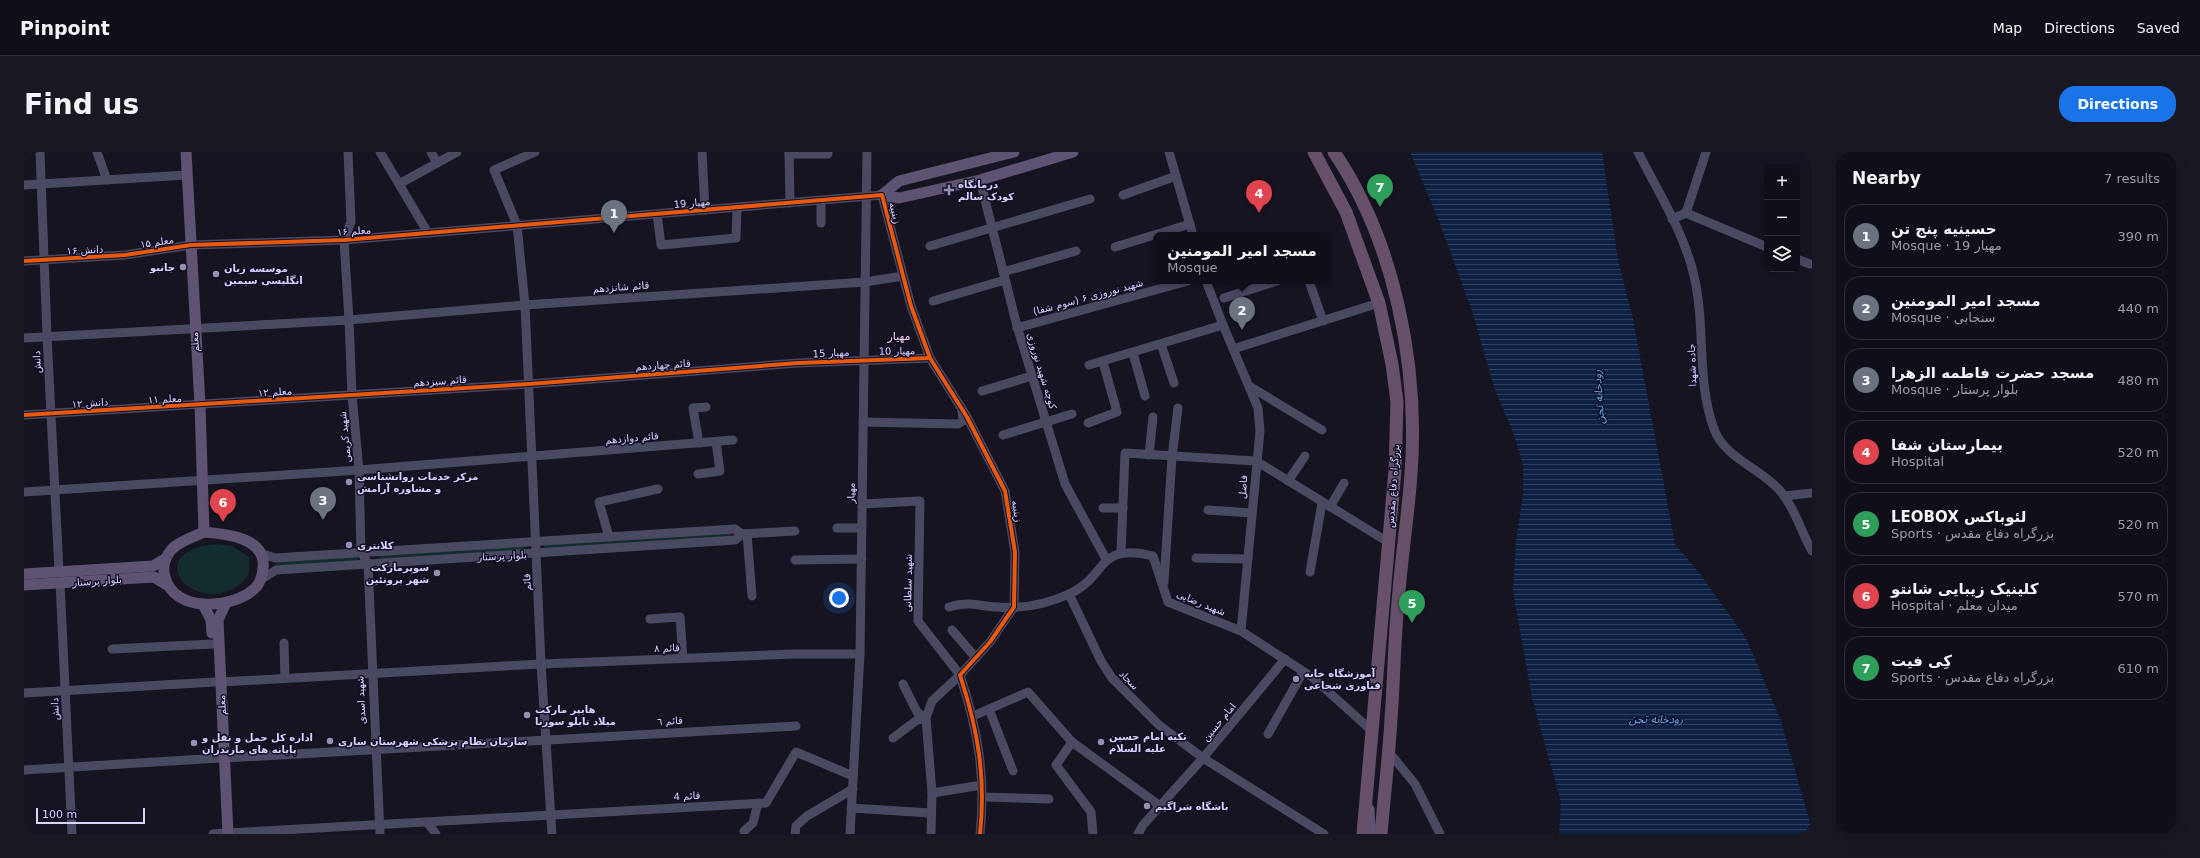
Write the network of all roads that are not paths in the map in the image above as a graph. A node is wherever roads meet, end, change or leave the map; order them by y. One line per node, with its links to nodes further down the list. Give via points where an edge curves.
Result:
1 (40, 152): 26 (street, دانش)
2 (97, 152): 24 (street)
3 (186, 152): 22 (main road, معلم)
4 (348, 152): 48 (street, via 351,222)
5 (380, 152): 27 (street)
6 (431, 152): 21 (street)
7 (457, 152): 21 (street)
8 (536, 152): 42 (street, قائم, via 494,170)
9 (702, 152): 36 (street)
10 (828, 152): 19 (street)
11 (868, 152): 31 (street, مهیار)
12 (1014, 152): 20 (main road)
13 (1073, 152): 25 (main road)
14 (1169, 152): 23 (street)
15 (1314, 152): 68 (highway, بزرگراه دفاع مقدس, via 1346,212)
16 (1334, 152): 193 (highway, بزرگراه دفاع مقدس, via 1370,220 1395,290 1409,366 1412,404 1411,473 1398,602)
17 (1638, 152): 39 (street, جاده شهدا)
18 (1706, 152): 37 (street)
19 (789, 153): 34 (street)
20 (1000, 154): 29 (main road, via 899,181)
21 (436, 163): 27 (street)
22 (186, 175): 24 (street); 49 (main road, معلم)
23 (1176, 176): 30 (street); 41 (street)
24 (107, 180): 26 (street)
25 (980, 180): 29 (main road, via 899,198); 43 (street, کوچه شهید نوروزی)
26 (42, 184): 28 (street); 55 (street, دانش)
27 (399, 184): 44 (street)
28 (24, 185)
29 (882, 195): 31 (street, مهیار 19); 59 (street, زینبیه)
30 (1123, 195)
31 (868, 197): 33 (street, مهیار 19); 61 (street, مهیار)
32 (1090, 199): 43 (street)
33 (821, 201): 34 (street, مهیار 19); 40 (street)
34 (790, 203): 35 (street, مهیار 19)
35 (737, 208): 36 (street, مهیار 19); 38 (street, via 736,238 661,245)
36 (705, 210): 38 (street, مهیار 19)
37 (1686, 213): 39 (street); 51 (street)
38 (657, 214): 42 (street, مهیار 19)
39 (1672, 219): 123 (street, جاده شهدا, via 1684,243 1694,275 1702,333 1703,387 1714,430 1723,444)
40 (821, 223)
41 (1190, 224): 45 (street); 46 (street)
42 (517, 225): 44 (street, معلم ۱۶); 69 (street, قائم)
43 (993, 228): 50 (street); 60 (street, کوچه شهید نوروزی)
44 (428, 232): 48 (street, معلم ۱۶)
45 (1164, 232)
46 (1192, 232)
47 (1153, 235): 52 (street)
48 (344, 240): 49 (street, معلم ۱۶); 70 (street, شهید کریمی)
49 (191, 245): 54 (street, معلم ۱۵); 73 (main road, معلم)
50 (930, 246)
51 (1764, 246)
52 (1115, 247)
53 (1076, 251): 60 (street)
54 (125, 255): 55 (street, دانش ۱۶)
55 (45, 260): 57 (street, دانش ۱۶); 75 (street, دانش)
56 (1800, 260): 58 (street)
57 (24, 261)
58 (1810, 264)
59 (903, 276): 61 (street, قائم شانزدهم); 80 (street, زینبیه)
60 (1004, 276): 67 (street); 74 (street, کوچه شهید نوروزی)
61 (865, 282): 69 (street, قائم شانزدهم); 81 (street, مهیار)
62 (1177, 284): 74 (street, شهید نوروزی ۶ (سوم شفا))
63 (1207, 284): 72 (street, فاضل)
64 (1268, 284): 66 (street)
65 (1309, 284): 71 (street)
66 (1224, 298)
67 (933, 300)
68 (1379, 303): 71 (street); 137 (highway, بزرگراه دفاع مقدس, via 1397,402 1396,464)
69 (525, 305): 70 (street, قائم شانزدهم); 87 (street, قائم)
70 (350, 320): 73 (street, قائم شانزدهم); 90 (street, شهید کریمی)
71 (1323, 321): 78 (street)
72 (1223, 325): 77 (street); 78 (street, فاضل)
73 (194, 327): 75 (street, قائم شانزدهم); 92 (main road, معلم)
74 (1017, 328): 85 (street, کوچه شهید نوروزی)
75 (46, 336): 76 (street, قائم شانزدهم); 97 (street, دانش)
76 (24, 338)
77 (1161, 344): 79 (street); 86 (street)
78 (1233, 349): 88 (street, فاضل)
79 (1133, 353): 82 (street); 91 (street)
80 (930, 358): 81 (street, مهیار 10); 96 (street, زینبیه)
81 (864, 359): 83 (street, مهیار 15); 101 (street, مهیار)
82 (1103, 362): 84 (street); 103 (street, via 1117,412)
83 (798, 363): 87 (street, قائم چهاردهم)
84 (1089, 365)
85 (1032, 376): 89 (street); 102 (street, کوچه شهید نوروزی)
86 (1174, 383)
87 (529, 384): 90 (street, قائم سیزدهم); 111 (street, قائم)
88 (1249, 386): 104 (street); 113 (street, فاضل, via 1258,408 1260,431)
89 (982, 391)
90 (352, 395): 92 (street, معلم ١٢); 114 (street, شهید کریمی)
91 (1145, 396)
92 (200, 405): 95 (street, معلم ١١); 116 (main road, معلم)
93 (706, 407): 108 (street, via 693,408)
94 (1178, 408): 112 (street)
95 (131, 409): 97 (street, دانش ۱۲)
96 (962, 409): 101 (street, via 962,421 958,424); 163 (street, زینبیه, via 1005,491 1015,552)
97 (50, 414): 99 (street, دانش ۱۲); 120 (street, دانش)
98 (1072, 414): 102 (street)
99 (24, 415)
100 (1153, 417): 109 (street)
101 (863, 422): 124 (street, مهیار)
102 (1046, 422): 105 (street); 148 (street, کوچه شهید نوروزی, via 1065,484)
103 (1088, 423)
104 (1322, 430)
105 (1003, 435)
106 (733, 440): 107 (street, قائم دوازدهم)
107 (716, 442): 108 (street, قائم دوازدهم); 115 (street, via 720,471)
108 (698, 443): 111 (street, قائم دوازدهم)
109 (1149, 455): 112 (street); 127 (street, via 1125,453)
110 (1305, 456): 117 (street)
111 (533, 457): 114 (street, قائم دوازدهم); 136 (street, قائم)
112 (1172, 457): 113 (street); 157 (street)
113 (1256, 461): 117 (street); 129 (street, فاضل)
114 (359, 470): 116 (street, قائم دوازدهم); 139 (street, شهید کریمی)
115 (698, 474)
116 (201, 480): 120 (street, قائم دوازدهم); 133 (main road, معلم)
117 (1288, 481): 125 (street)
118 (1344, 483): 125 (street)
119 (658, 489): 135 (street, via 599,502)
120 (55, 490): 121 (street, قائم دوازدهم); 150 (street, دانش)
121 (24, 492)
122 (1812, 493): 123 (street)
123 (1784, 496): 138 (street, جاده شهدا, via 1791,504)
124 (862, 504): 131 (street, مهیار); 177 (street, شهید سلطانی, via 920,501 918,621)
125 (1326, 505): 137 (street); 151 (street)
126 (1103, 508): 127 (street)
127 (1123, 508): 140 (street)
128 (1208, 510): 129 (street)
129 (1252, 513): 146 (street, فاضل)
130 (837, 528): 131 (street)
131 (862, 528): 145 (street, مهیار)
132 (795, 531): 134 (street, بلوار پرستار)
133 (204, 532): 141 (main road, via 241,538 252,544); 144 (main road, via 182,542)
134 (745, 534): 135 (street, بلوار پرستار, via 734,529); 142 (street, بلوار پرستار, via 735,540); 159 (street)
135 (608, 537): 136 (street, بلوار پرستار)
136 (536, 541): 139 (street, بلوار پرستار); 142 (street, قائم)
137 (1388, 542): 187 (highway, بزرگراه دفاع مقدس)
138 (1812, 551)
139 (361, 552): 141 (street, بلوار پرستار, via 275,558); 149 (street)
140 (1121, 552): 148 (street); 157 (street, شهید رضایی, via 1138,552 1153,556)
141 (260, 553): 153 (main road, via 264,566)
142 (536, 554): 149 (street, بلوار پرستار); 174 (street, قائم)
143 (1196, 558): 146 (street)
144 (165, 559): 150 (main road, بلوار پرستار, via 153,566); 156 (main road)
145 (862, 559): 147 (street); 170 (street, مهیار)
146 (1248, 559): 166 (street, فاضل)
147 (795, 560)
148 (1106, 560): 158 (street, via 1087,583)
149 (368, 564): 153 (street, بلوار پرستار, via 276,570); 176 (street, شهید اسدی)
150 (59, 572): 152 (main road, بلوار پرستار); 154 (main road)
151 (1310, 572)
152 (24, 574)
153 (262, 578): 160 (main road, via 255,589 245,596)
154 (60, 583): 155 (main road, بلوار پرستار); 156 (main road, بلوار پرستار, via 154,577); 181 (street, دانش)
155 (24, 585)
156 (167, 585): 161 (main road, via 186,600)
157 (1163, 588): 166 (street, شهید رضایی, via 1168,602)
158 (1070, 594): 163 (street, via 1044,603); 195 (street, سجاد, via 1101,661 1112,678 1159,725)
159 (752, 596)
160 (226, 603): 161 (main road); 179 (main road, معلم, via 218,620)
161 (203, 604): 168 (main road, معلم, via 211,620)
162 (950, 607): 163 (street, via 963,603)
163 (1014, 607): 172 (street)
164 (650, 619): 171 (street, via 680,617)
165 (952, 630): 172 (street)
166 (1241, 631): 173 (street, شهید رضایی)
167 (284, 643): 178 (street)
168 (213, 644): 169 (street); 179 (main road, معلم)
169 (112, 649)
170 (860, 654): 171 (street, قائم ٨); 199 (street, مهیار)
171 (683, 658): 174 (street, قائم ٨)
172 (976, 658): 177 (street)
173 (1285, 659): 175 (street, شهید رضایی); 195 (street, امام حسین)
174 (541, 664): 176 (street, قائم ٨); 190 (street, قائم)
175 (1303, 672): 187 (street, شهید رضایی); 188 (street)
176 (371, 674): 178 (street, قائم ٨); 192 (street, شهید اسدی)
177 (960, 675): 184 (street); 185 (street, via 932,701)
178 (285, 678): 179 (street, قائم ٨)
179 (218, 682): 181 (street, قائم ٨); 194 (main road, معلم)
180 (903, 684): 185 (street, via 917,712)
181 (65, 690): 182 (street, قائم ٨); 196 (street, دانش)
182 (24, 693)
183 (989, 709): 184 (street); 191 (street, via 1028,692); 198 (street)
184 (973, 716): 200 (street)
185 (926, 718): 189 (street, via 917,720); 203 (street)
186 (796, 726): 190 (street, قائم ٦)
187 (1372, 731): 201 (highway, بزرگراه دفاع مقدس)
188 (1268, 734)
189 (893, 738)
190 (546, 739): 192 (street, قائم ٦); 210 (street, قائم)
191 (1072, 742): 207 (street); 222 (street, via 1056,765 1091,812)
192 (374, 748): 194 (street, قائم ٦); 212 (street, شهید اسدی)
193 (1388, 751): 227 (highway, بزرگراه دفاع مقدس); 228 (street, via 1415,784)
194 (223, 758): 196 (street, قائم ٦); 215 (main road, معلم)
195 (1203, 758): 207 (street, امام حسین); 224 (street, سجاد)
196 (68, 767): 197 (street, قائم ٦); 214 (street, دانش)
197 (24, 770)
198 (1013, 771)
199 (853, 776): 202 (street, مهیار); 206 (street, via 796,752 766,803)
200 (982, 785): 203 (street); 204 (street)
201 (1367, 785): 225 (highway, بزرگراه دفاع مقدس); 226 (main road)
202 (853, 789): 208 (street, مهیار); 218 (street, via 807,816 796,826)
203 (932, 793): 209 (street)
204 (983, 797): 205 (street); 221 (street)
205 (1049, 799)
206 (758, 803): 210 (street, قائم 4); 213 (street, via 753,823)
207 (1160, 806): 223 (street, امام حسین)
208 (851, 808): 209 (street); 219 (street, مهیار)
209 (931, 813): 220 (street)
210 (551, 816): 211 (street, قائم 4); 217 (street, قائم)
211 (427, 822): 212 (street, قائم 4); 216 (street)
212 (379, 830): 215 (street, قائم 4)
213 (744, 831)
214 (72, 834)
215 (223, 834)
216 (436, 834)
217 (552, 834)
218 (795, 834)
219 (850, 834)
220 (931, 834)
221 (980, 834)
222 (1093, 834)
223 (1138, 834)
224 (1324, 834)
225 (1363, 834)
226 (1370, 834)
227 (1381, 834)
228 (1440, 834)

